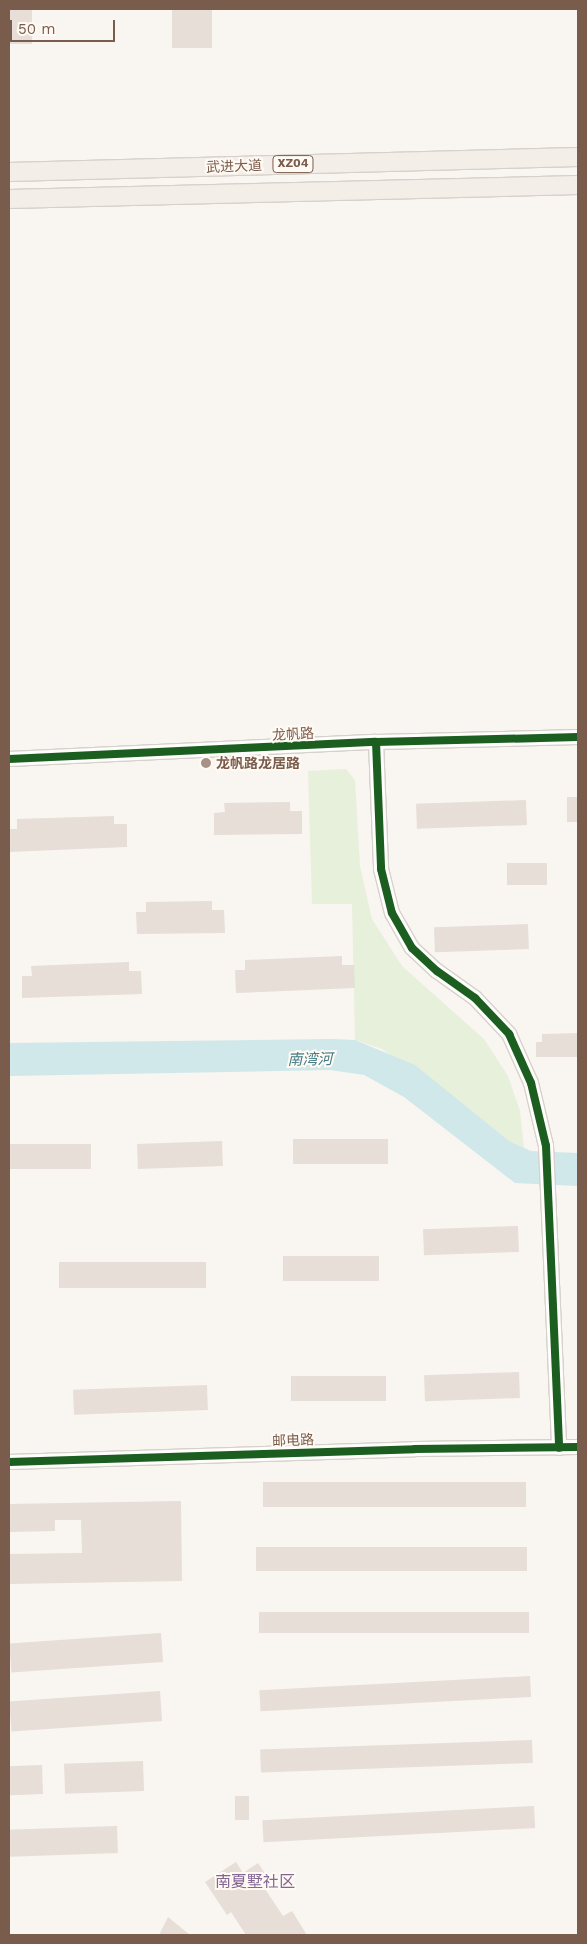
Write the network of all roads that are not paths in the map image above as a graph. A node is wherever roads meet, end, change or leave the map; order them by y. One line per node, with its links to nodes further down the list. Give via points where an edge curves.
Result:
1 (578, 157): 2 (main road, 武进大道 / XZ04)
2 (9, 172)
3 (578, 185): 4 (main road, 武进大道 / XZ04)
4 (9, 199)
5 (578, 737): 6 (street, 龙帆路)
6 (376, 742): 7 (street, 龙帆路); 9 (street, via 381,869 392,913 412,948 475,998 509,1034 531,1083 546,1146)
7 (9, 760)
8 (578, 1447): 9 (street, 邮电路)
9 (559, 1448): 10 (street, 邮电路, via 415,1449)
10 (9, 1462)

